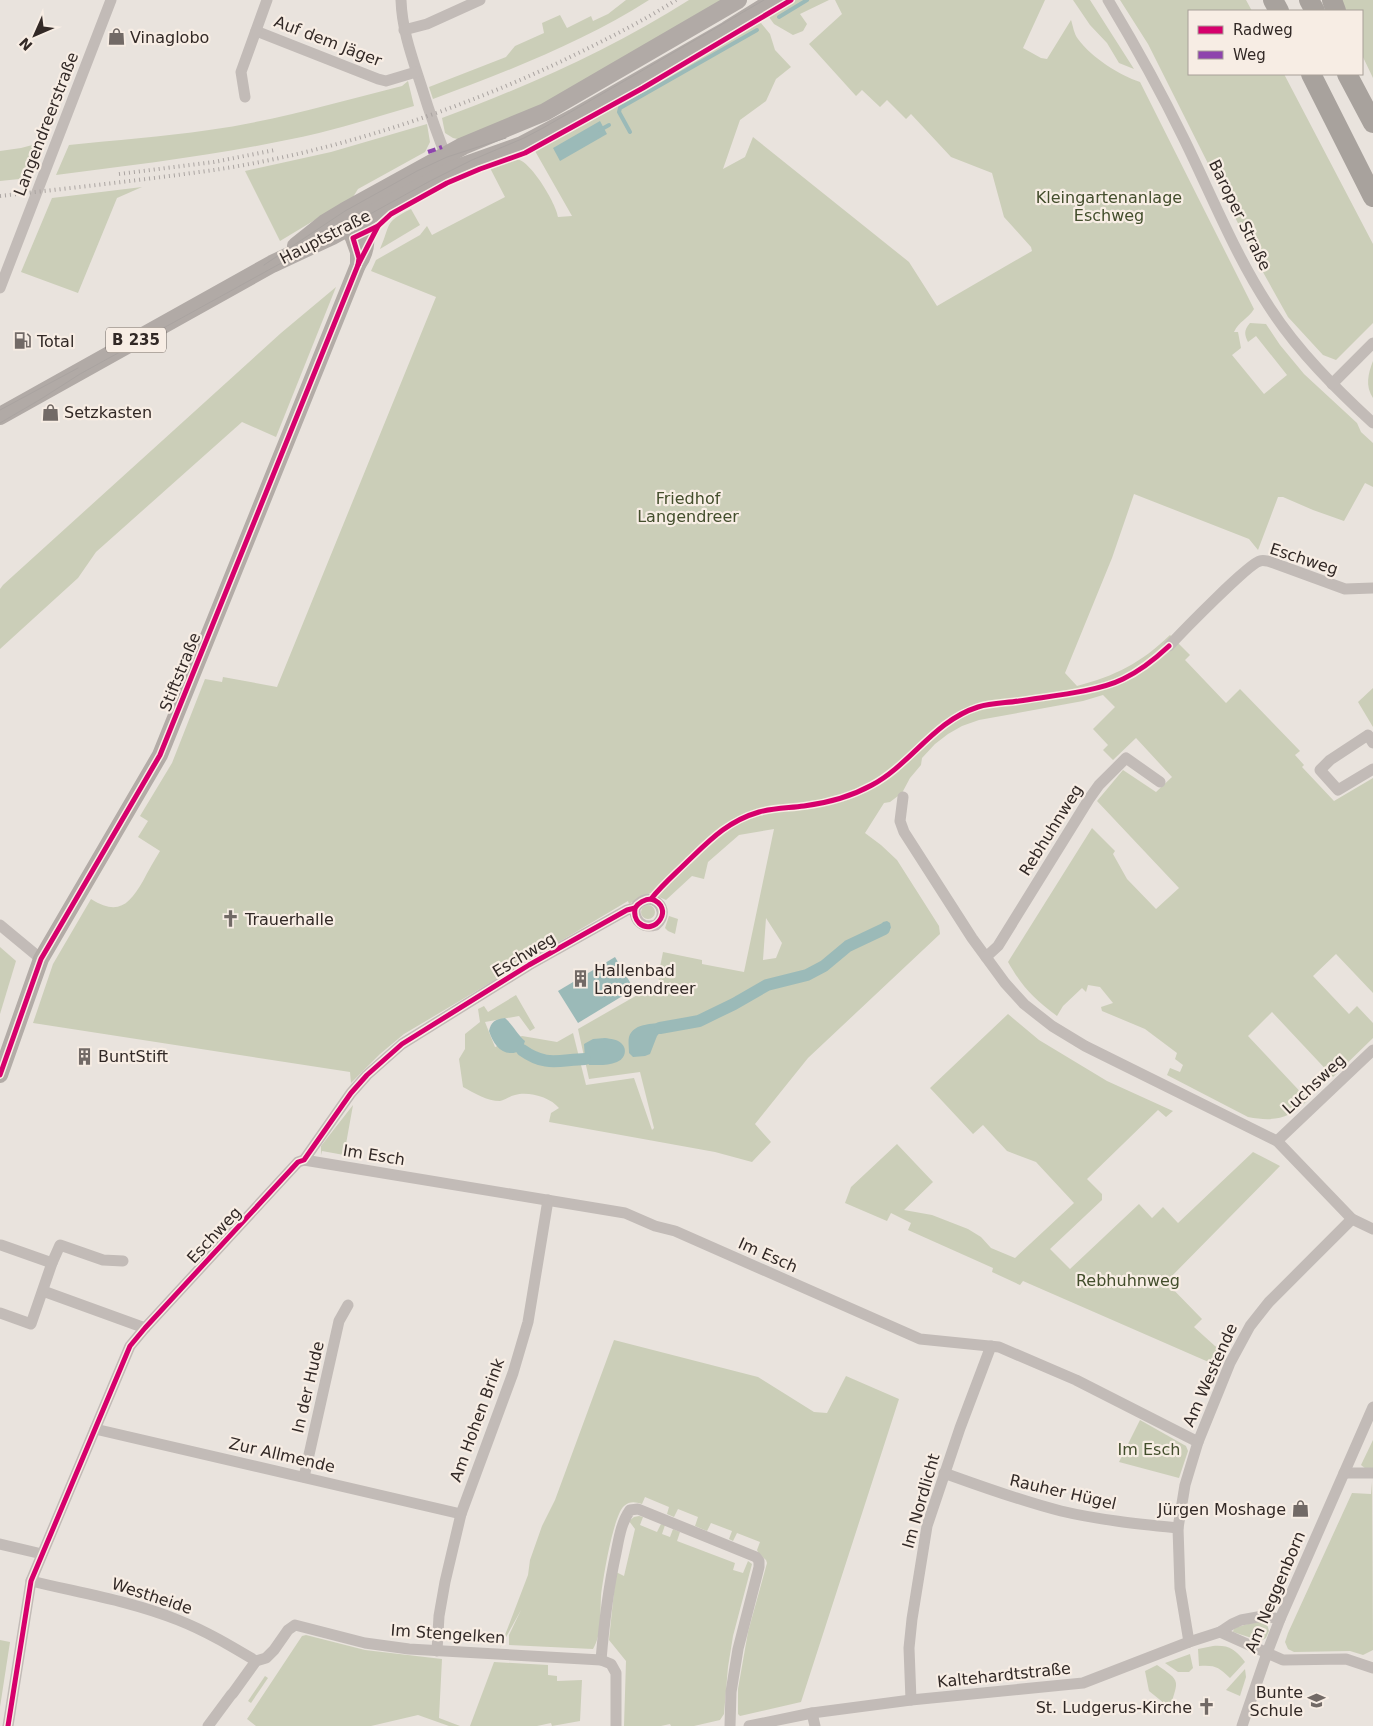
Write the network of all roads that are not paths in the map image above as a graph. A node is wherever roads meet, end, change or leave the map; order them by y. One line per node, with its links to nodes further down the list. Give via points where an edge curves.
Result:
1 (111, 0): 19 (street, Langendreerstraße)
2 (267, 0): 9 (street, Auf dem Jäger)
3 (401, 0): 8 (street, Auf dem Jäger)
4 (480, 0): 8 (street)
5 (738, 0): 16 (main road, Hauptstraße / B 235, via 545,112 463,146)
6 (775, 0): 16 (main road, Hauptstraße / B 235, via 522,145 476,163)
7 (1108, 0): 21 (street, Baroper Straße, via 1184,138 1256,284 1290,335)
8 (404, 30): 10 (street, Auf dem Jäger)
9 (256, 31): 10 (street, Auf dem Jäger, via 378,79); 14 (street, Auf dem Jäger, via 241,72)
10 (416, 72): 16 (street, Auf dem Jäger)
11 (1312, 75): 17 (highway)
12 (1348, 75): 15 (highway)
13 (1355, 75): 15 (highway)
14 (245, 97)
15 (1370, 117)
16 (449, 162): 18 (main road, Hauptstraße / B 235)
17 (1373, 198)
18 (351, 219): 22 (main road, Hauptstraße / B 235, via 316,230 272,264); 33 (street, Stiftstraße, via 367,243 364,257 358,265 160,755)
19 (0, 288)
20 (1373, 343): 21 (street)
21 (1332, 384): 23 (street, Baroper Straße)
22 (0, 416)
23 (1373, 423)
24 (1373, 588): 25 (street, Eschweg, via 1345,589 1260,560)
25 (1169, 646)
26 (1373, 743): 27 (street, via 1368,735 1320,770 1338,790)
27 (1373, 769)
28 (1160, 782): 32 (street, Rebhuhnweg, via 1126,758 1099,785 998,946)
29 (903, 798): 32 (street, via 900,821 904,832)
30 (635, 908): 30 (street, Eschweg, via 651,899 662,909 661,918 656,925 641,925); 37 (street, Eschweg, via 530,965 402,1044 367,1075)
31 (0, 926): 33 (street)
32 (986, 957): 36 (street, via 1024,1004 1057,1030)
33 (41, 959): 35 (street, Stiftstraße)
34 (1373, 1050): 36 (street, Luchsweg)
35 (0, 1074)
36 (1277, 1141): 39 (street)
37 (304, 1160): 38 (street, Im Esch); 47 (street, Eschweg, via 298,1162)
38 (548, 1200): 48 (street, Im Esch, via 625,1212 920,1339); 56 (street, Am Hohen Brink, via 528,1322 513,1373)
39 (1352, 1218): 40 (street); 51 (street, Am Westende, via 1269,1302 1250,1326 1230,1363)
40 (1373, 1229)
41 (1, 1246): 43 (street)
42 (122, 1261): 43 (street, via 103,1260 60,1245)
43 (52, 1263): 44 (street)
44 (43, 1291): 46 (street, via 31,1324); 47 (street)
45 (348, 1305): 55 (street, In der Hude, via 340,1321)
46 (0, 1314)
47 (144, 1328): 50 (street, Eschweg, via 130,1346)
48 (991, 1346): 51 (street, Im Esch, via 1076,1380); 52 (street, Im Nordlicht)
49 (1373, 1407): 53 (street, Am Neggenborn)
50 (95, 1429): 55 (street, Zur Allmende); 59 (street, Eschweg)
51 (1198, 1442): 57 (street, Am Westende, via 1185,1485)
52 (944, 1473): 57 (street, Rauher Hügel, via 999,1494 1061,1511); 69 (street, Im Nordlicht, via 927,1526 916,1588 910,1648)
53 (1344, 1473): 54 (street); 61 (street, Am Neggenborn)
54 (1373, 1474)
55 (304, 1477): 56 (street, Zur Allmende)
56 (461, 1514): 64 (street, Am Hohen Brink, via 439,1616)
57 (1178, 1528): 63 (street, Am Westende, via 1180,1588)
58 (0, 1544): 59 (street)
59 (42, 1554): 60 (street, Eschweg)
60 (31, 1581): 67 (street, Westheide, via 126,1603 172,1618 206,1632); 71 (street, Eschweg)
61 (1280, 1619): 62 (street, Kaltehardtstraße, via 1263,1616 1242,1620); 65 (street, Am Neggenborn)
62 (1220, 1632): 63 (street, Kaltehardtstraße); 65 (street)
63 (1189, 1642): 69 (street, Kaltehardtstraße, via 1083,1683)
64 (437, 1651): 66 (street, Im Stengelken); 67 (street, Im Stengelken, via 364,1643 295,1625 266,1658)
65 (1267, 1653): 68 (street, via 1283,1660 1346,1659); 77 (street, Am Neggenborn)
66 (601, 1660): 73 (street, via 612,1664 616,1673); 74 (street, via 612,1570 622,1526 630,1510 638,1510 756,1557 759,1567 738,1649 731,1692)
67 (256, 1661): 72 (street)
68 (1373, 1668)
69 (911, 1700): 70 (street, Kaltehardtstraße)
70 (812, 1713): 75 (street, Kaltehardtstraße); 76 (street)
71 (8, 1726)
72 (208, 1726)
73 (616, 1726)
74 (730, 1726)
75 (749, 1726)
76 (815, 1726)
77 (1242, 1726)

